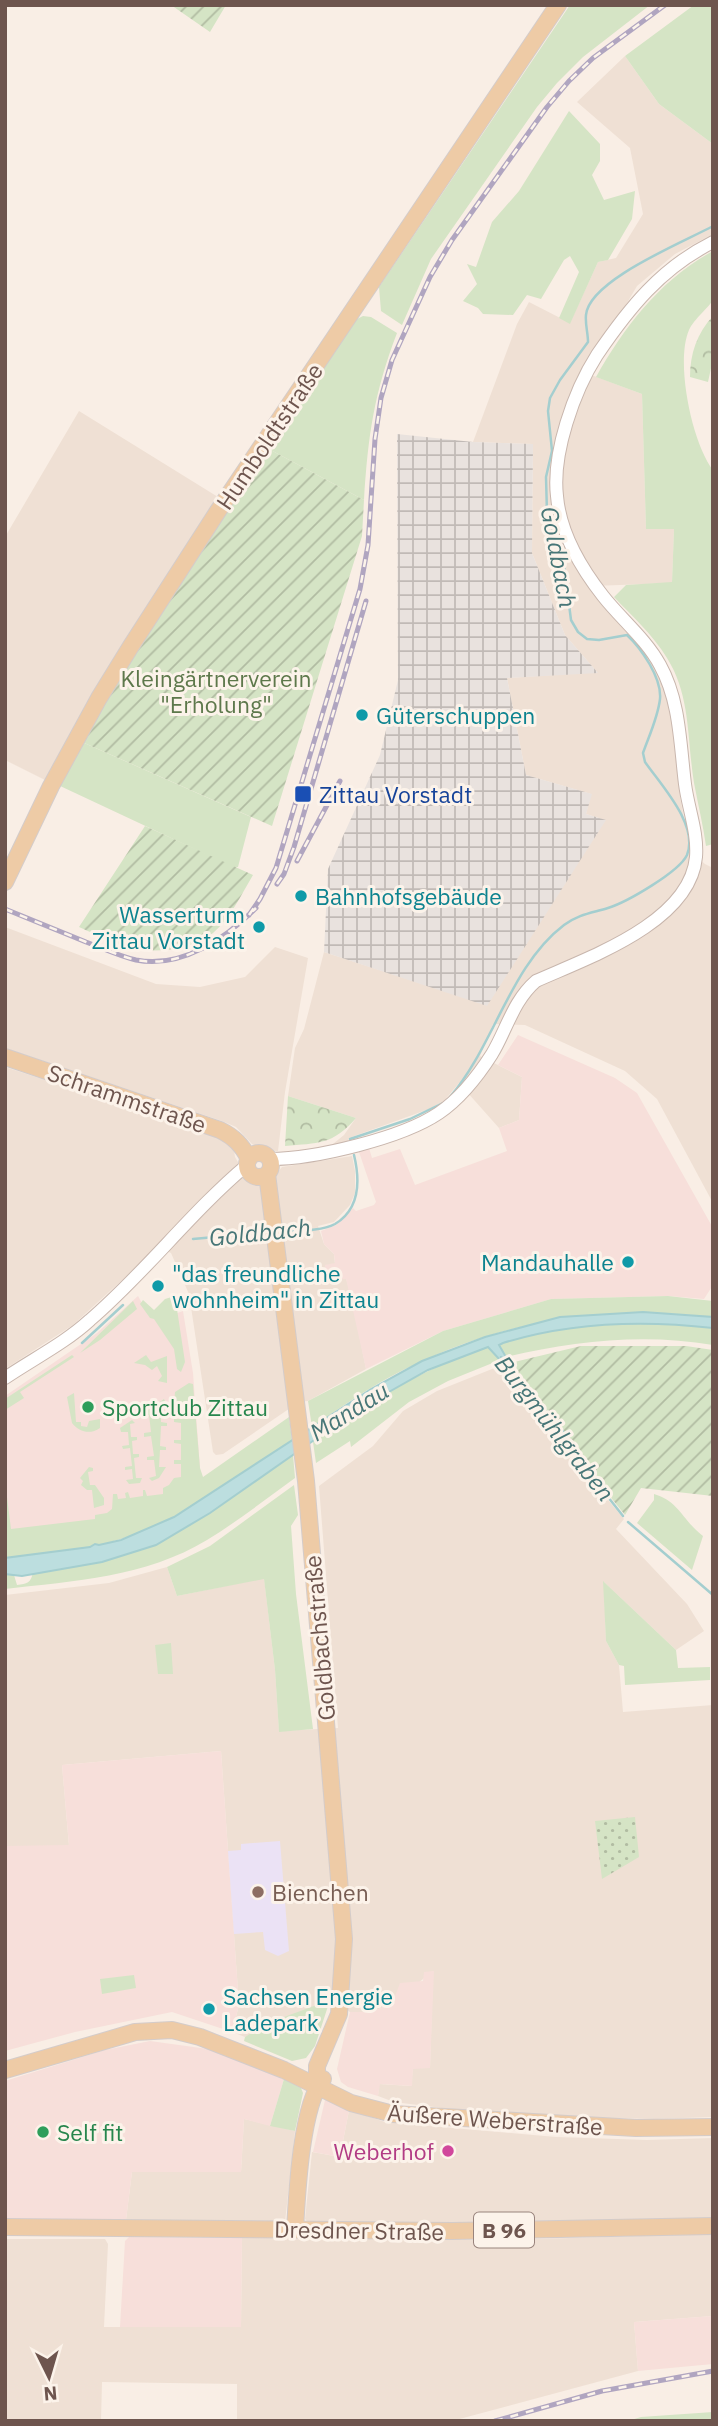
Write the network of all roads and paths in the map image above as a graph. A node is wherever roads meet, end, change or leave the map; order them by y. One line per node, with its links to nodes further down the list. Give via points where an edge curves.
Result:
1 (558, 5): 3 (main road, Humboldtstraße, via 137,636 51,786)
2 (713, 242): 5 (street, via 669,268 610,335 588,370 570,413 557,480 559,510 579,560 669,681 695,840 696,860 689,882 650,924 530,986 469,1085 436,1115 345,1148)
3 (5, 882)
4 (5, 1057): 5 (main road, Schrammstraße, via 220,1130)
5 (258, 1166): 6 (street, via 90,1321); 8 (main road, Goldbachstraße, via 274,1230 305,1472 343,1930 339,2014 317,2066)
6 (5, 1378)
7 (5, 2070): 8 (main road, Äußere Weberstraße, via 135,2032 172,2030 200,2036)
8 (317, 2086): 9 (main road, Äußere Weberstraße, via 367,2108 408,2116 636,2128); 12 (main road, Goldbachstraße, via 306,2128)
9 (713, 2127)
10 (713, 2226): 12 (main road, Dresdner Straße / B 96)
11 (5, 2227): 12 (main road, Dresdner Straße / B 96)
12 (295, 2230)

